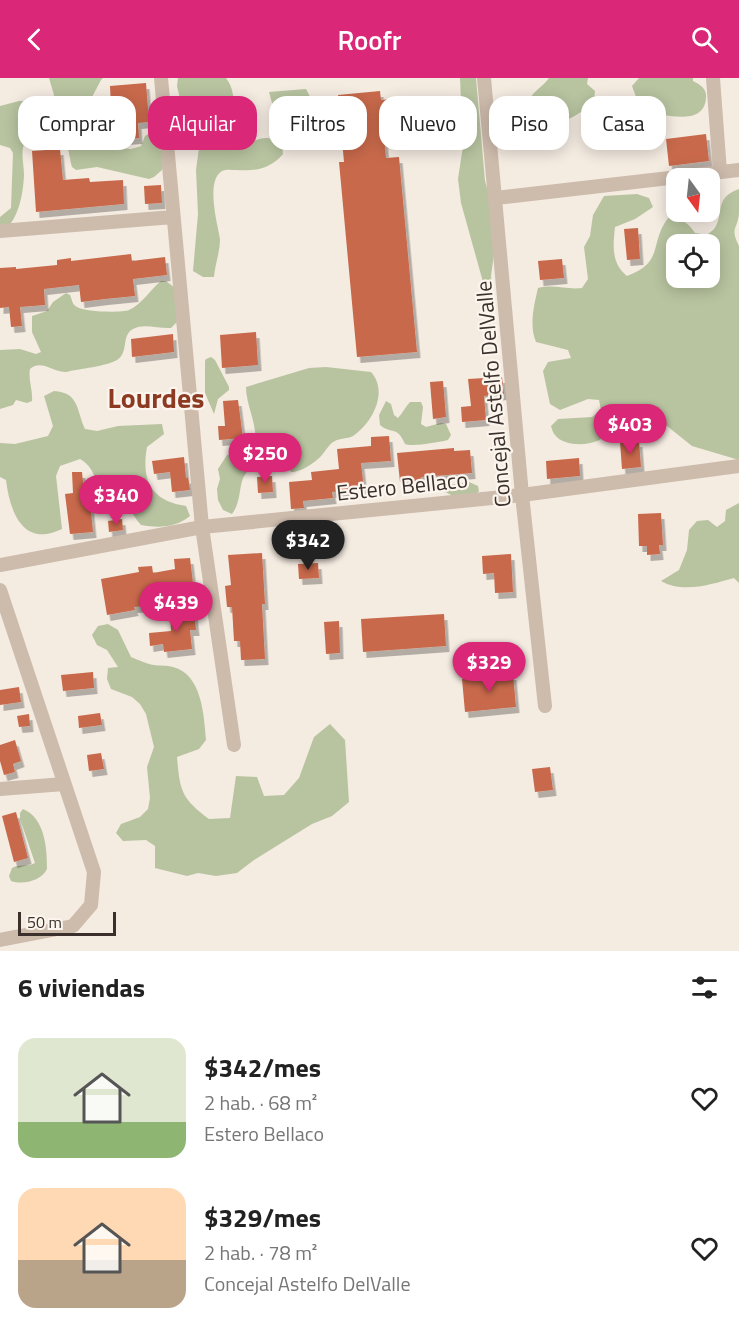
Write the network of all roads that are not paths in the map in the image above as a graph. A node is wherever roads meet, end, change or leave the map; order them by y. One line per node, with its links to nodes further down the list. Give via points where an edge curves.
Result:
1 (161, 78): 9 (street)
2 (484, 78): 8 (street, Concejal Astelfo DelValle)
3 (714, 78): 4 (street)
4 (720, 168)
5 (739, 170): 6 (street)
6 (720, 172)
7 (666, 178): 8 (street)
8 (496, 198): 12 (street, Concejal Astelfo DelValle)
9 (173, 217): 10 (street); 13 (street)
10 (0, 231)
11 (739, 466): 12 (street, Estero Bellaco)
12 (522, 495): 13 (street, Estero Bellaco); 16 (street, Concejal Astelfo DelValle)
13 (202, 527): 14 (street, Estero Bellaco); 17 (street)
14 (0, 565)
15 (0, 590): 18 (street)
16 (545, 706)
17 (234, 745)
18 (64, 784): 19 (street); 20 (street, via 94,873 91,905 73,926)
19 (0, 789)
20 (0, 940)

